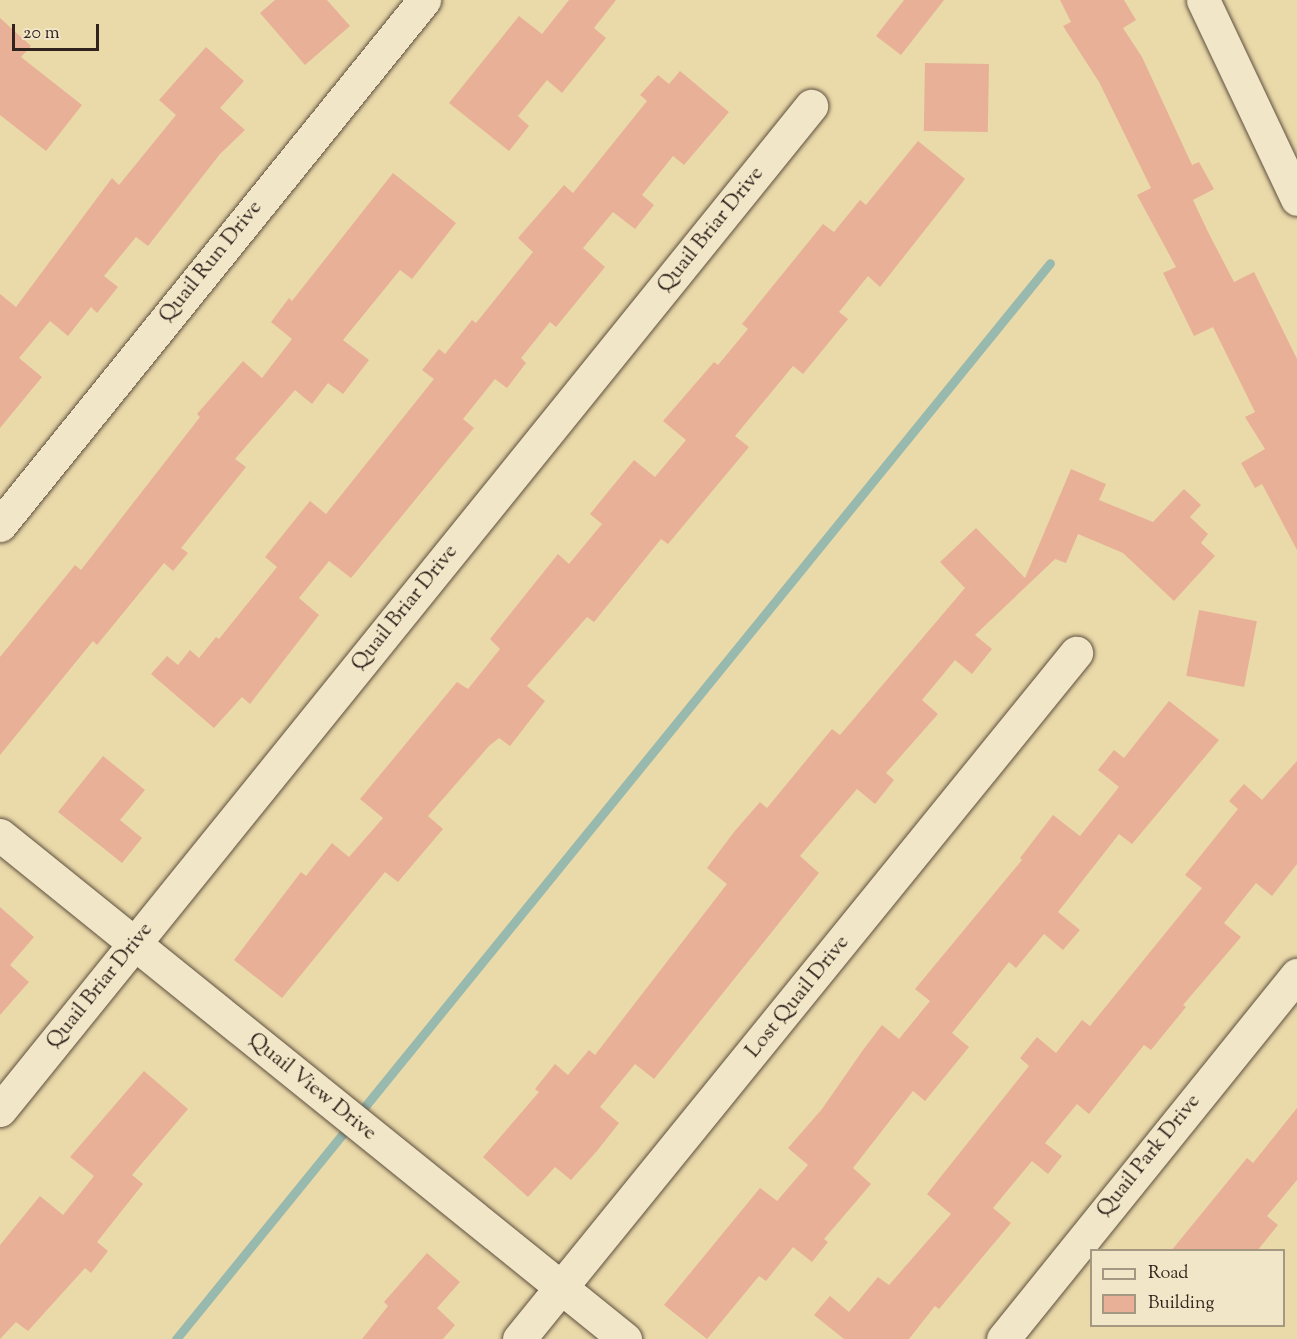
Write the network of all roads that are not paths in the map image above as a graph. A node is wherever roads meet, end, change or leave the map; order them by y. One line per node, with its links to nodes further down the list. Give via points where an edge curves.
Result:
1 (424, 0): 5 (street, Quail Run Drive)
2 (1203, 0): 4 (street)
3 (811, 106): 8 (street, Quail Briar Drive)
4 (1297, 199)
5 (0, 525)
6 (1076, 653): 11 (street, Lost Quail Drive)
7 (0, 835): 8 (street, Quail View Drive)
8 (133, 944): 10 (street, Quail Briar Drive); 11 (street, Quail View Drive)
9 (1297, 975): 14 (street, Quail Park Drive)
10 (0, 1110)
11 (561, 1287): 12 (street, Lost Quail Drive); 13 (street, Quail View Drive)
12 (519, 1339)
13 (625, 1339)
14 (1003, 1339)

